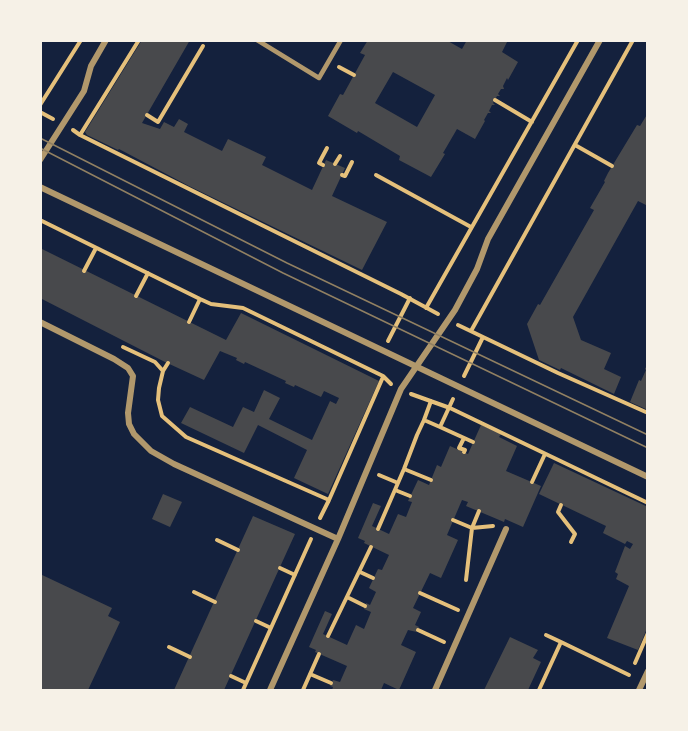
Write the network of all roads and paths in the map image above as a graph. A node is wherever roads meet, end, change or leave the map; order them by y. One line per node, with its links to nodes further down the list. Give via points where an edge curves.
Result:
1 (81, 40): 11 (path)
2 (106, 40): 14 (street, via 91,66 84,91)
3 (139, 40): 15 (path)
4 (257, 40): 5 (lane, via 319,78)
5 (341, 40)
6 (578, 40): 13 (path)
7 (600, 40): 36 (street, via 488,238 477,269)
8 (633, 40): 16 (path)
9 (202, 46): 12 (path, via 158,122)
10 (495, 100): 13 (path)
11 (40, 105)
12 (147, 115)
13 (532, 122): 28 (path)
14 (63, 124): 15 (path); 19 (street)
15 (80, 135): 33 (path)
16 (575, 145): 23 (path); 39 (path)
17 (327, 148): 22 (path, via 319,163)
18 (340, 156): 21 (path)
19 (40, 160)
20 (352, 162): 24 (path)
21 (335, 164)
22 (323, 165)
23 (612, 166)
24 (342, 175)
25 (376, 175): 28 (path)
26 (40, 187): 42 (street)
27 (41, 223): 29 (path)
28 (471, 227): 35 (path)
29 (96, 248): 30 (path); 31 (path)
30 (84, 271)
31 (148, 273): 32 (path); 34 (path)
32 (136, 296)
33 (410, 298): 35 (path); 42 (path)
34 (200, 299): 38 (path); 46 (path, via 243,308)
35 (426, 308): 36 (path)
36 (449, 320): 39 (path); 44 (street)
37 (40, 322): 73 (street, via 129,368 133,376 129,424 151,451)
38 (189, 322)
39 (471, 332): 40 (path)
40 (483, 337): 48 (path); 52 (path)
41 (114, 342): 45 (path, via 155,362)
42 (383, 352): 44 (street); 46 (path)
43 (168, 363): 45 (path)
44 (416, 367): 48 (street); 49 (street)
45 (163, 371): 67 (path, via 158,400 162,416 186,437)
46 (374, 372): 47 (path)
47 (383, 376): 49 (path); 67 (path)
48 (459, 387): 51 (path); 61 (street)
49 (401, 389): 50 (path); 60 (street)
50 (431, 401): 51 (path); 53 (path)
51 (450, 408): 54 (path); 58 (path, via 505,438)
52 (648, 413)
53 (424, 420): 54 (path); 59 (path)
54 (440, 427): 55 (path)
55 (464, 438): 56 (path); 57 (path, via 459,448)
56 (473, 442)
57 (464, 452)
58 (545, 454): 63 (path); 68 (path)
59 (404, 469): 62 (path); 64 (path)
60 (367, 470): 64 (path); 76 (street)
61 (648, 477)
62 (431, 480)
63 (532, 482)
64 (398, 483): 65 (path)
65 (395, 490): 66 (path); 75 (path)
66 (410, 496)
67 (329, 500): 73 (path)
68 (648, 503)
69 (561, 505): 78 (path, via 558,512 575,534)
70 (479, 511): 74 (path)
71 (453, 520): 74 (path)
72 (503, 527): 74 (path); 111 (street)
73 (316, 528): 76 (street); 83 (path)
74 (472, 528): 85 (path)
75 (378, 529)
76 (338, 539): 109 (street)
77 (217, 540): 80 (path)
78 (571, 542)
79 (371, 546): 82 (path)
80 (238, 550)
81 (280, 568): 83 (path)
82 (360, 572): 84 (path); 88 (path)
83 (295, 575): 93 (path)
84 (374, 578)
85 (466, 580)
86 (194, 592): 89 (path)
87 (420, 594): 91 (path)
88 (347, 597): 90 (path); 96 (path)
89 (214, 602)
90 (365, 606)
91 (462, 612)
92 (256, 621): 93 (path)
93 (271, 628): 106 (path)
94 (418, 630): 98 (path)
95 (546, 635): 97 (path)
96 (328, 636)
97 (561, 642): 104 (path); 112 (path)
98 (448, 643)
99 (169, 647): 101 (path)
100 (320, 654): 103 (path)
101 (190, 657)
102 (648, 671): 113 (street)
103 (310, 674): 107 (path); 110 (path)
104 (629, 675)
105 (231, 676): 106 (path)
106 (246, 683): 108 (path)
107 (331, 683)
108 (243, 690)
109 (270, 690)
110 (303, 690)
111 (435, 690)
112 (539, 690)
113 (639, 690)

